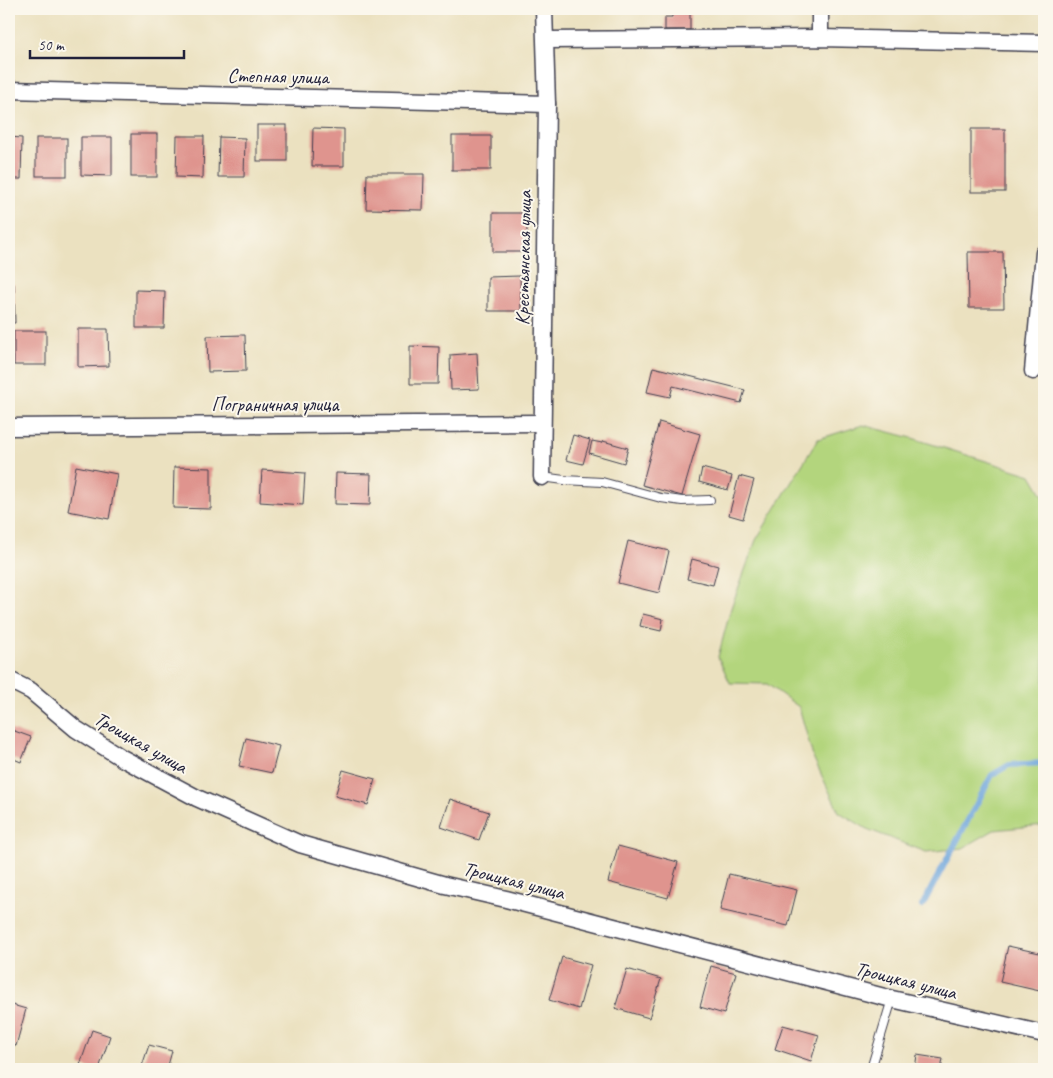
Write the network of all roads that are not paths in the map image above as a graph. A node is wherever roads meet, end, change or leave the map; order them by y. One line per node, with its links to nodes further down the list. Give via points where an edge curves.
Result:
1 (544, 9): 4 (street, Крестьянская улица)
2 (820, 9): 3 (street)
3 (820, 38): 4 (street); 5 (street)
4 (546, 40): 7 (street, Крестьянская улица)
5 (1044, 43)
6 (9, 90): 7 (street, Степная улица)
7 (546, 104): 10 (street, Крестьянская улица)
8 (1044, 252): 9 (street)
9 (1033, 371)
10 (542, 423): 11 (street, Пограничная улица); 12 (street, Крестьянская улица)
11 (9, 428)
12 (542, 477): 13 (lane, via 602,482 682,501)
13 (710, 500)
14 (9, 680): 15 (street, Троицкая улица, via 31,691 76,729 122,758 197,798 300,844 445,885)
15 (892, 999): 16 (street, Троицкая улица); 17 (lane)
16 (1044, 1034)
17 (871, 1069)

